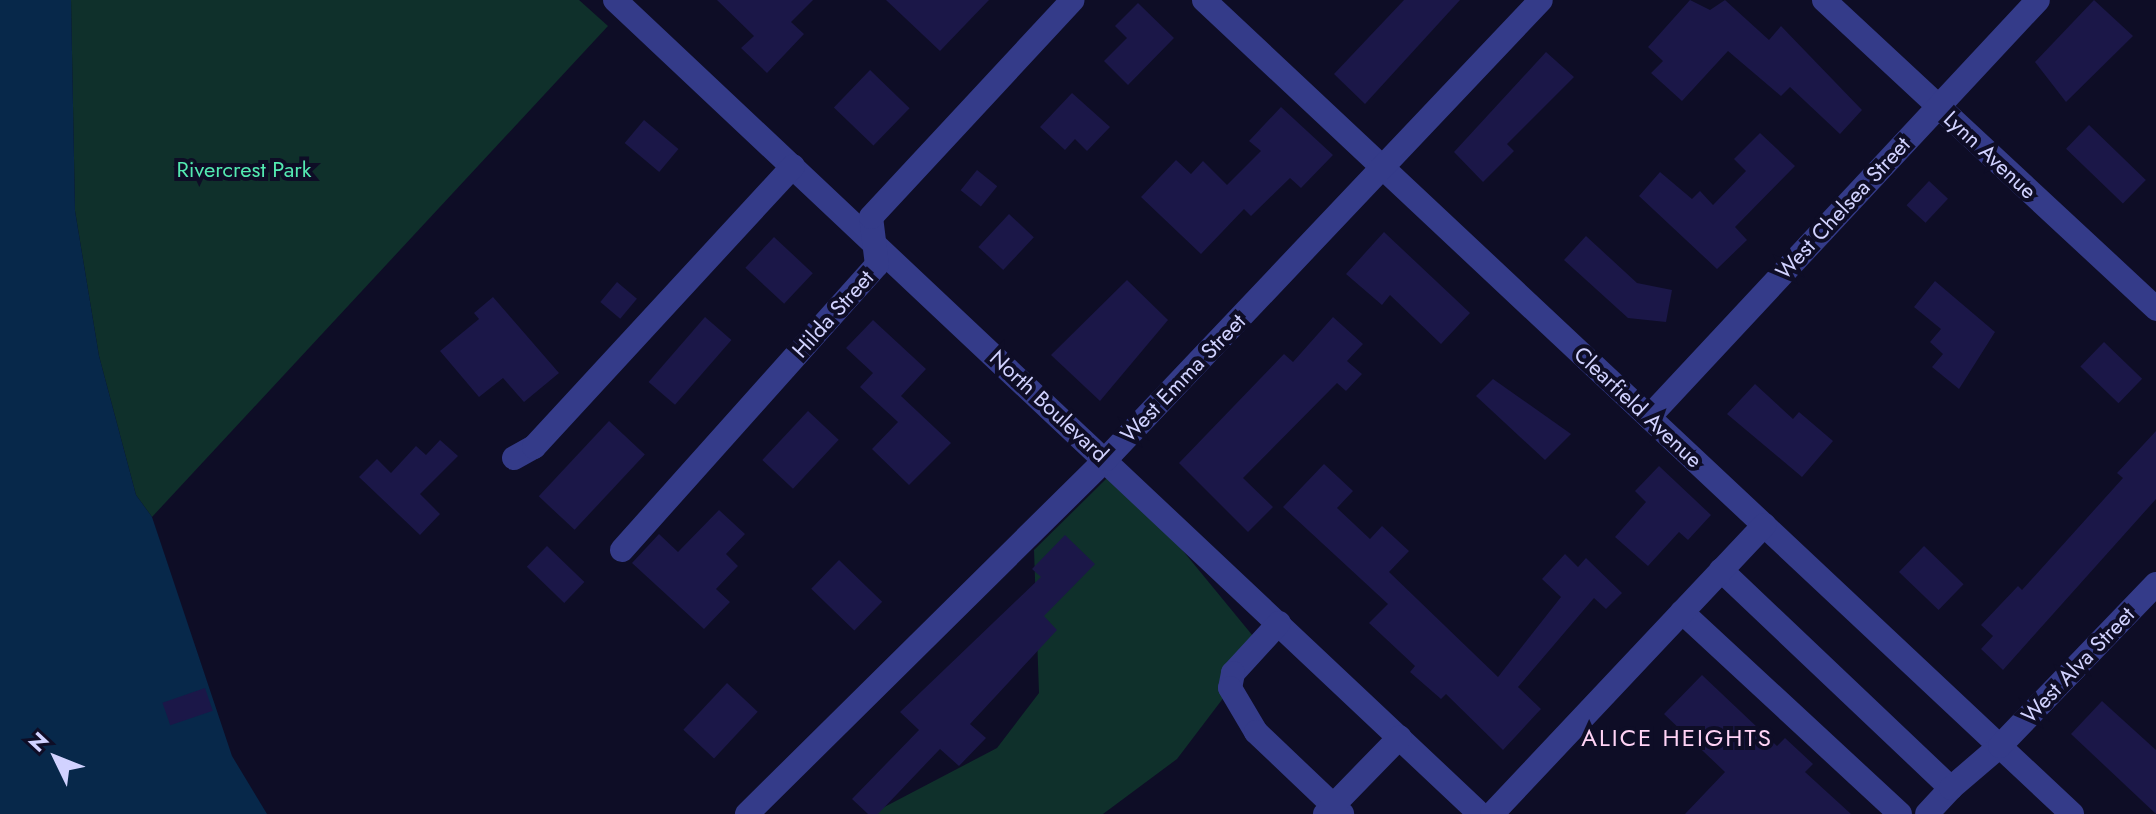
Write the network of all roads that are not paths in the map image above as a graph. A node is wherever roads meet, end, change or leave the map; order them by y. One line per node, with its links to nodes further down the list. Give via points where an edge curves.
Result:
1 (1073, 0): 10 (street, Hilda Street, via 871,217)
2 (1204, 0): 9 (street, Clearfield Avenue)
3 (1541, 0): 9 (street, West Emma Street)
4 (1824, 0): 7 (street, Lynn Avenue)
5 (2038, 0): 7 (street, West Chelsea Street)
6 (628, 4): 8 (street, North Boulevard)
7 (1938, 106): 11 (street, Lynn Avenue); 12 (street, West Chelsea Street)
8 (793, 166): 10 (street, North Boulevard); 13 (street, via 534,447)
9 (1383, 168): 12 (street, Clearfield Avenue); 14 (street, West Emma Street)
10 (875, 243): 14 (street, North Boulevard); 16 (street, Hilda Street, via 877,265)
11 (2156, 309)
12 (1649, 417): 15 (street, Clearfield Avenue)
13 (514, 458)
14 (1106, 459): 20 (street, North Boulevard); 25 (street, West Emma Street)
15 (1764, 525): 17 (street); 22 (street, Clearfield Avenue)
16 (622, 550)
17 (1721, 570): 19 (street); 23 (street)
18 (2156, 584): 22 (street, West Alva Street)
19 (1682, 612): 27 (street); 28 (street)
20 (1279, 623): 21 (street, North Boulevard); 24 (street, via 1233,673 1230,688 1256,732)
21 (1400, 737): 24 (street); 26 (street, North Boulevard)
22 (2000, 746): 23 (street, West Alva Street); 30 (street, Clearfield Avenue)
23 (1951, 788): 29 (street, West Alva Street)
24 (1333, 811)
25 (747, 814)
26 (1480, 814)
27 (1492, 814)
28 (1900, 814)
29 (1927, 814)
30 (2072, 814)

